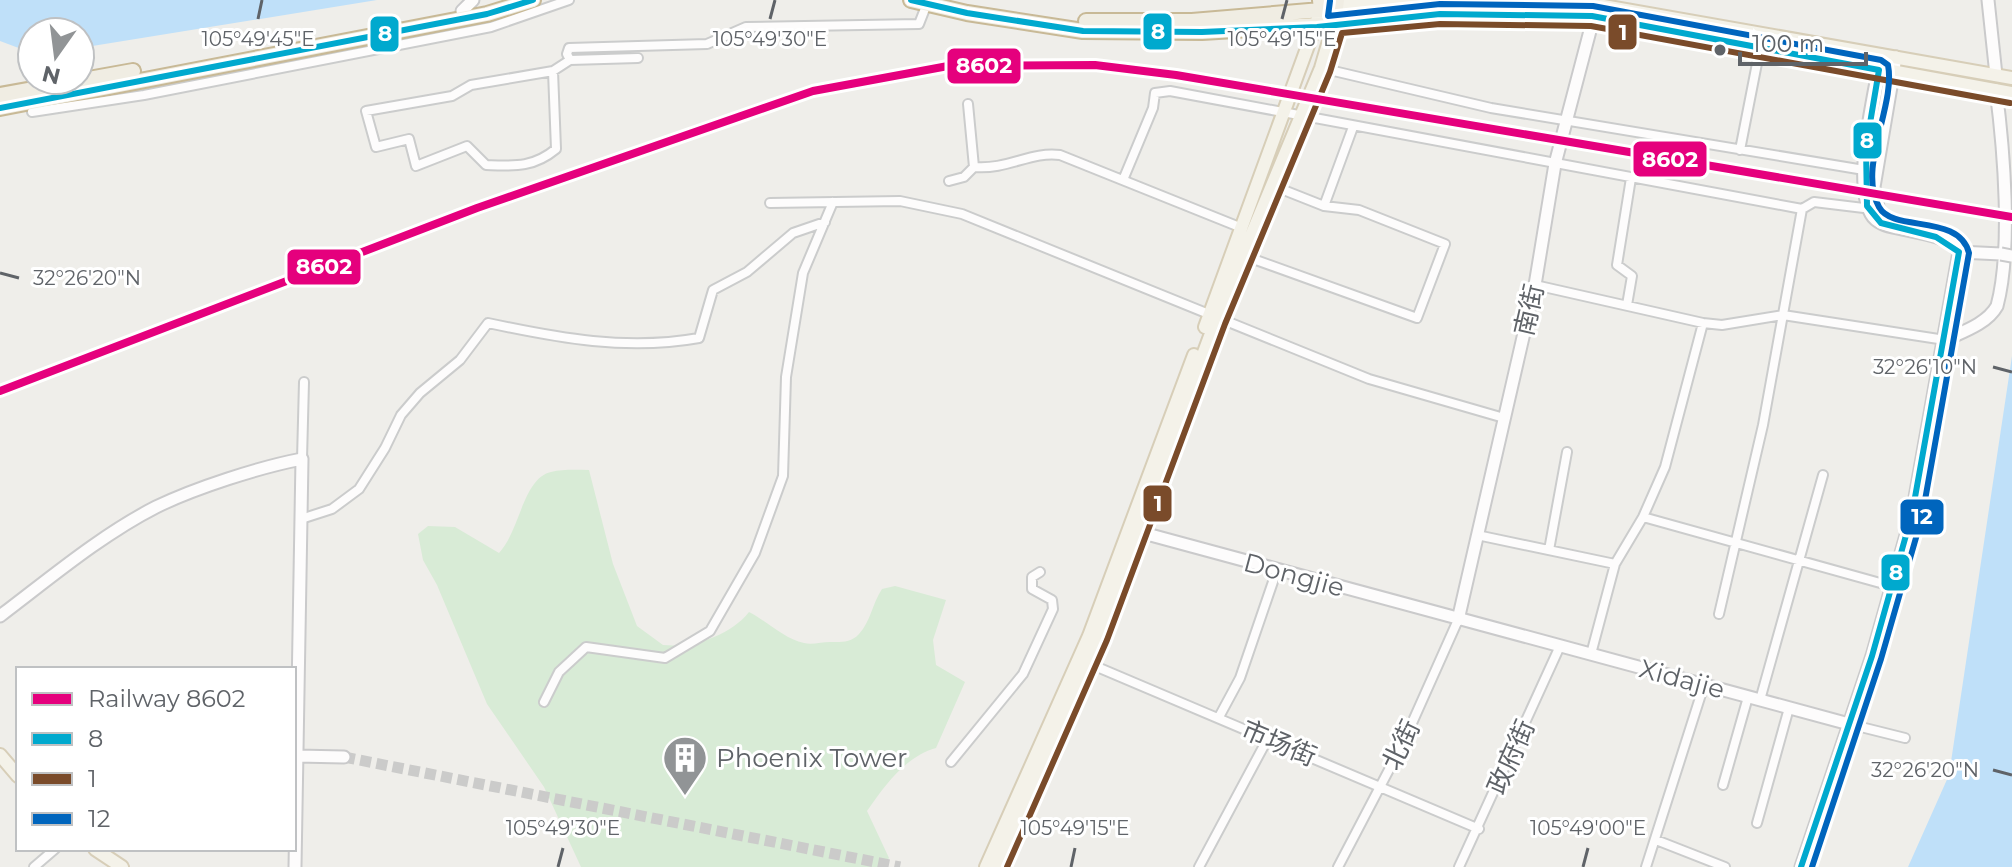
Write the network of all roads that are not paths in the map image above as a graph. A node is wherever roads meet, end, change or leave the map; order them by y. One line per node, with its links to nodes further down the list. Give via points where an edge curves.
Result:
1 (473, 0): 14 (street)
2 (502, 0): 14 (highway)
3 (533, 0): 15 (highway, via 487,14)
4 (569, 0): 34 (street, via 491,27)
5 (911, 0): 10 (highway)
6 (952, 0): 12 (highway, via 1083,22 1192,21)
7 (1523, 0): 9 (main road); 13 (main road)
8 (1988, 0): 27 (street)
9 (1439, 1): 11 (main road)
10 (927, 2): 17 (highway, via 1083,31); 22 (street, via 919,24 746,27 707,44 569,48)
11 (1337, 3): 12 (main road); 16 (highway)
12 (1321, 5): 17 (main road)
13 (1596, 7): 16 (main road); 18 (main road); 19 (main road); 37 (street, 南街)
14 (462, 11): 15 (highway)
15 (443, 18): 31 (highway); 33 (highway)
16 (1334, 24): 17 (highway); 23 (main road)
17 (1317, 27): 35 (main road)
18 (1760, 48): 24 (main road); 39 (street)
19 (1881, 55): 20 (main road); 24 (street)
20 (1896, 57): 26 (street); 27 (main road)
21 (638, 58): 22 (street)
22 (570, 60): 25 (street)
23 (1321, 68): 36 (main road); 37 (street)
24 (1879, 70): 26 (main road); 42 (street)
25 (553, 71): 25 (street, via 556,149 539,163 486,165 467,146 416,166 409,139 376,147 366,111)
26 (1894, 73): 29 (main road); 52 (street)
27 (1996, 75): 28 (main road)
28 (2012, 78)
29 (1996, 90): 30 (main road); 47 (street)
30 (2012, 93)
31 (0, 95)
32 (968, 104): 41 (street)
33 (0, 108)
34 (32, 112)
35 (1285, 114): 36 (street); 44 (street, via 1185,92 1155,93); 54 (main road)
36 (1299, 117): 38 (street); 46 (main road)
37 (1566, 120): 39 (street); 40 (street, 南街)
38 (1353, 127): 40 (street); 50 (street)
39 (1740, 150): 42 (street)
40 (1555, 164): 43 (street); 58 (street, 南街)
41 (974, 167): 44 (street, via 1010,166 1053,154); 45 (street)
42 (1864, 170): 52 (street, via 1864,196)
43 (1631, 178): 51 (street); 59 (street, via 1617,265 1632,276)
44 (1123, 180): 54 (street)
45 (949, 181)
46 (1271, 185): 50 (street); 56 (main road)
47 (2011, 195): 63 (street, via 2008,272 1996,308 1977,325)
48 (833, 202): 49 (street); 53 (street); 61 (street, via 900,201 962,214)
49 (770, 203)
50 (1324, 206): 56 (street, via 1359,210 1445,244 1417,318)
51 (1802, 209): 52 (street, via 1814,202); 60 (street)
52 (1873, 209): 55 (street, via 1872,217 1884,225 1951,241)
53 (825, 222): 70 (street, via 793,233 747,272 713,290 699,338 664,344 576,341 488,323 460,360 401,415 359,489 332,509); 88 (street, via 803,273 786,377 783,476 755,553 710,631 665,658 586,647 559,672)
54 (1242, 228): 61 (main road)
55 (1959, 252): 57 (street); 63 (street)
56 (1242, 255): 61 (main road)
57 (2007, 255)
58 (1535, 285): 59 (street); 65 (street, 南街)
59 (1627, 305): 62 (street)
60 (1783, 315): 62 (street); 63 (street); 73 (street)
61 (1212, 318): 65 (street, via 1369,379); 71 (main road)
62 (1703, 323): 69 (street, via 1665,467)
63 (1945, 340): 79 (street, via 1912,514)
64 (304, 382): 67 (street)
65 (1504, 418): 72 (street, 南街)
66 (1567, 452): 74 (street)
67 (302, 459): 70 (street); 81 (street, via 157,507)
68 (1823, 475): 75 (street)
69 (1643, 517): 73 (street); 76 (street)
70 (301, 519): 90 (street)
71 (1135, 531): 77 (street, Dongjie); 85 (main road)
72 (1477, 535): 74 (street); 82 (street, 南街)
73 (1736, 543): 75 (street); 80 (street)
74 (1549, 550): 76 (street)
75 (1799, 561): 79 (street); 87 (street)
76 (1615, 564): 84 (street)
77 (1277, 570): 82 (street, Dongjie); 91 (street, via 1240,678)
78 (1040, 572): 98 (street, via 1032,577 1032,589 1052,600 1053,609 1023,674)
79 (1891, 586): 92 (street)
80 (1719, 614)
81 (0, 616)
82 (1458, 620): 83 (street, Xidajie); 101 (street, 北街)
83 (1560, 646): 84 (street, Xidajie); 103 (street, 政府街)
84 (1591, 654): 86 (street, Xidajie)
85 (1083, 660): 91 (street, 市场街); 109 (main road); 110 (main road)
86 (1704, 685): 87 (street, Xidajie); 104 (street)
87 (1754, 698): 89 (street, Xidajie); 100 (street)
88 (544, 702)
89 (1789, 708): 92 (street, Xidajie); 102 (street)
90 (296, 716)
91 (1219, 717): 93 (street, 市场街)
92 (1849, 724): 94 (street, Xidajie); 116 (street)
93 (1268, 738): 101 (street, 市场街); 111 (street)
94 (1905, 738)
95 (0, 755): 99 (main road)
96 (296, 756): 97 (street)
97 (344, 757)
98 (951, 762)
99 (16, 774)
100 (1723, 785)
101 (1381, 786): 103 (street, 市场街); 112 (street, 北街)
102 (1757, 823)
103 (1479, 829): 113 (street, 政府街)
104 (1656, 840): 114 (street); 115 (street)
105 (53, 851): 107 (street)
106 (98, 851): 108 (main road)
107 (34, 867)
108 (122, 867)
109 (986, 867)
110 (996, 867)
111 (1199, 867)
112 (1338, 867)
113 (1459, 867)
114 (1646, 867)
115 (1725, 867)
116 (1801, 867)

